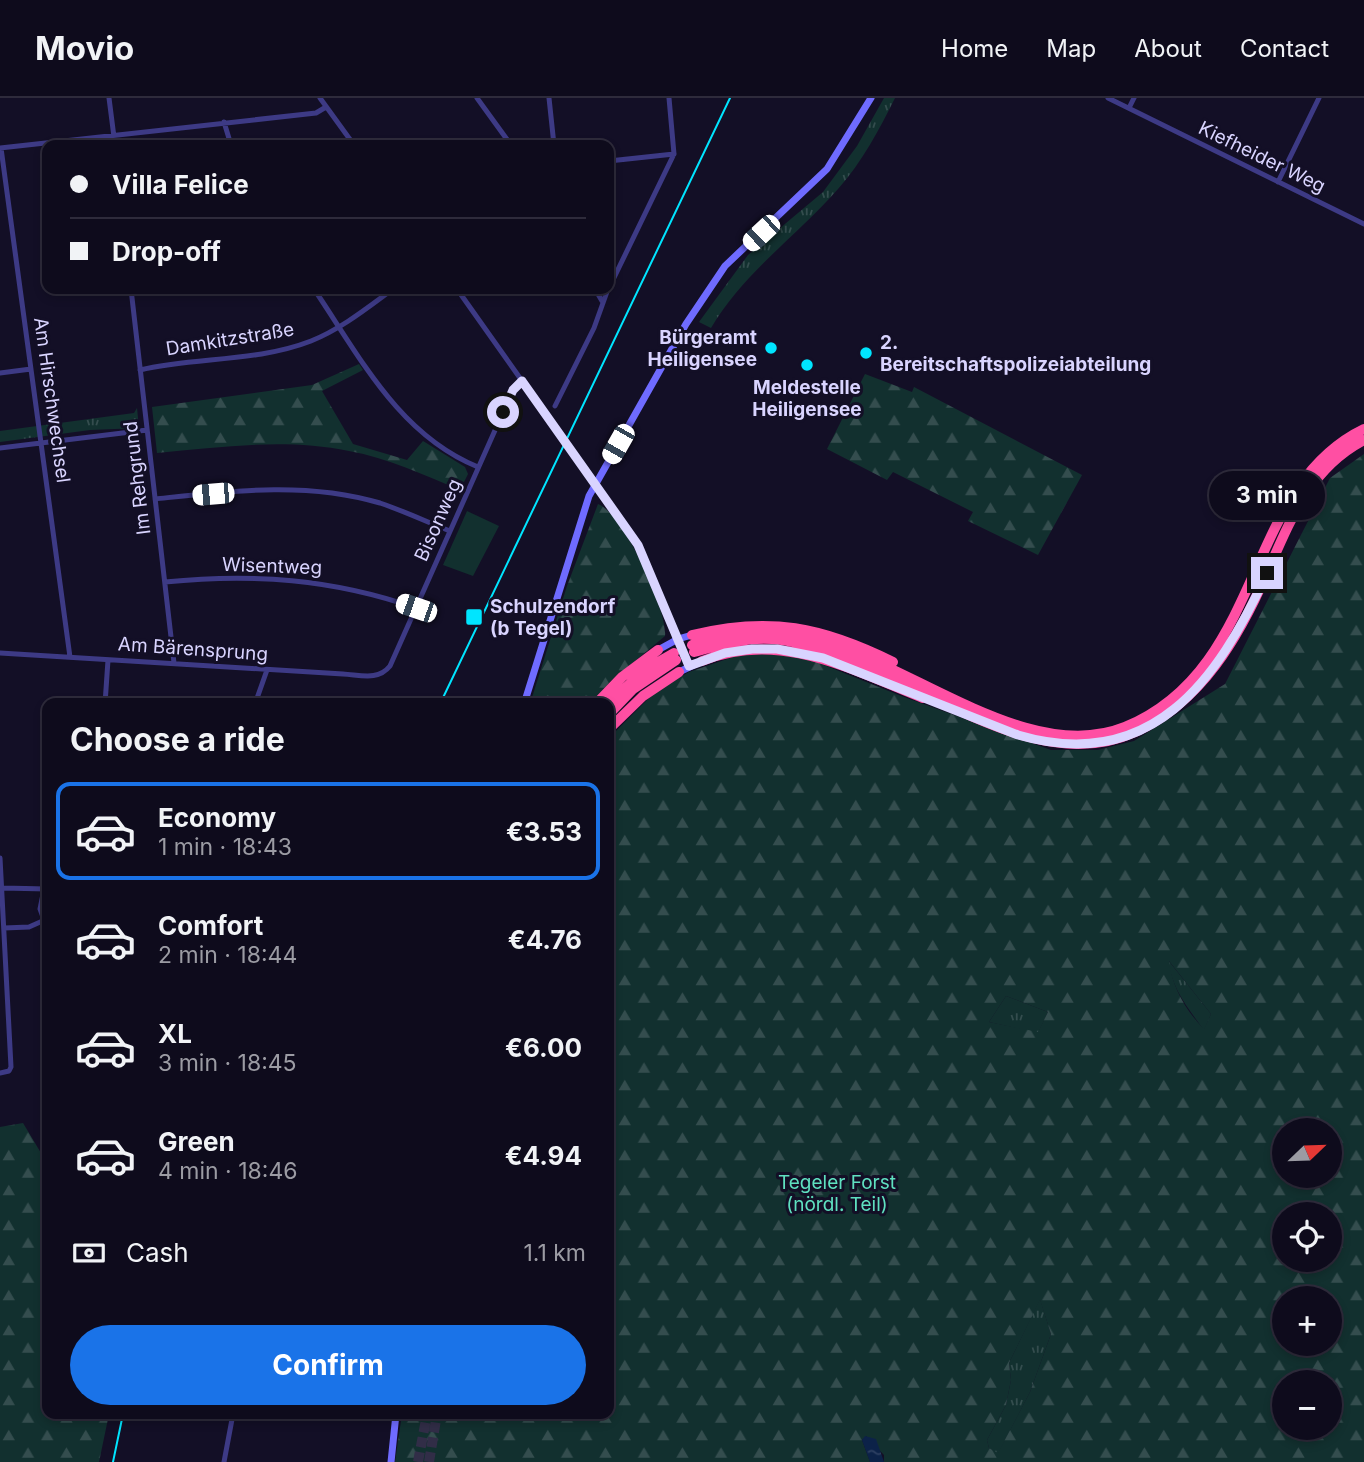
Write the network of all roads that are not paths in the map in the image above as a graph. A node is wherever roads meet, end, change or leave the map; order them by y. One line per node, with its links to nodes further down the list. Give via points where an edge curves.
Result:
1 (109, 98): 13 (street)
2 (320, 98): 10 (street)
3 (477, 98): 18 (street)
4 (549, 98): 19 (street)
5 (669, 98): 22 (street)
6 (871, 98): 46 (main road, via 827,169 725,266 708,288)
7 (1108, 98): 11 (street, Kiefheider Weg)
8 (1134, 98): 11 (street)
9 (1319, 98): 24 (street)
10 (326, 107): 12 (street, via 316,113); 17 (street)
11 (1129, 108): 24 (street, Kiefheider Weg)
12 (224, 122): 13 (street); 16 (street)
13 (113, 135): 14 (street); 15 (street)
14 (70, 140)
15 (114, 140)
16 (229, 140)
17 (350, 140)
18 (507, 140)
19 (553, 140)
20 (42, 143): 21 (street)
21 (1, 148): 35 (street, Am Hirschwechsel)
22 (674, 154): 23 (street); 26 (street)
23 (614, 160)
24 (1278, 182): 25 (street, Kiefheider Weg)
25 (1363, 221)
26 (614, 278)
27 (132, 294): 36 (street, Im Rehgrund)
28 (317, 294): 34 (street)
29 (386, 294): 34 (street, Damkitzstraße)
30 (461, 294): 38 (street)
31 (598, 294): 33 (street)
32 (606, 294): 33 (street)
33 (603, 301): 39 (street)
34 (339, 327): 36 (street, Damkitzstraße, via 274,351); 45 (street, via 411,425 452,456)
35 (31, 369): 37 (street); 43 (street, Am Hirschwechsel)
36 (140, 370): 41 (street, Im Rehgrund)
37 (0, 373)
38 (522, 381): 45 (street, Bisonweg, via 513,390); 46 (street)
39 (555, 406)
40 (1364, 429): 68 (highway, via 1326,453 1298,486 1222,640 1172,698 1126,726 1088,736 1051,735)
41 (147, 430): 43 (street); 47 (street, Im Rehgrund)
42 (1364, 440): 68 (highway, via 1334,459 1311,485 1231,644 1180,704 1133,734 1096,744 1048,744)
43 (41, 442): 44 (street); 55 (street, Am Hirschwechsel)
44 (0, 448)
45 (478, 467): 48 (street, Bisonweg)
46 (595, 484): 54 (main road, via 638,545); 64 (main road, via 578,525)
47 (155, 499): 48 (street, via 309,490 379,503); 49 (street, Im Rehgrund)
48 (450, 531): 50 (street, Bisonweg)
49 (165, 582): 50 (street, Wisentweg, via 302,579); 58 (street, Im Rehgrund)
50 (416, 608): 61 (street, Bisonweg)
51 (693, 644): 54 (main road); 68 (highway, via 754,632 802,636 861,655)
52 (658, 650): 54 (main road); 65 (highway)
53 (0, 653): 55 (street, Am Bärensprung)
54 (681, 654): 57 (main road); 60 (main road); 66 (highway, via 646,669); 67 (highway)
55 (70, 657): 56 (street, Am Bärensprung)
56 (108, 660): 58 (street, Am Bärensprung); 62 (street)
57 (702, 661): 68 (highway, via 752,649 823,658)
58 (174, 663): 59 (street, Am Bärensprung)
59 (267, 670): 61 (street, Am Bärensprung); 63 (street)
60 (679, 672): 69 (highway, via 643,696)
61 (384, 674)
62 (105, 698)
63 (257, 698)
64 (526, 698)
65 (602, 698)
66 (614, 698)
67 (614, 709)
68 (997, 722)
69 (614, 724)
70 (0, 858): 71 (street)
71 (2, 888): 72 (street); 74 (street)
72 (42, 889)
73 (42, 922): 74 (street)
74 (4, 928): 75 (street, via 9,1072)
75 (0, 1073)
76 (232, 1419): 78 (street)
77 (395, 1419): 79 (main road)
78 (224, 1462)
79 (391, 1462)

